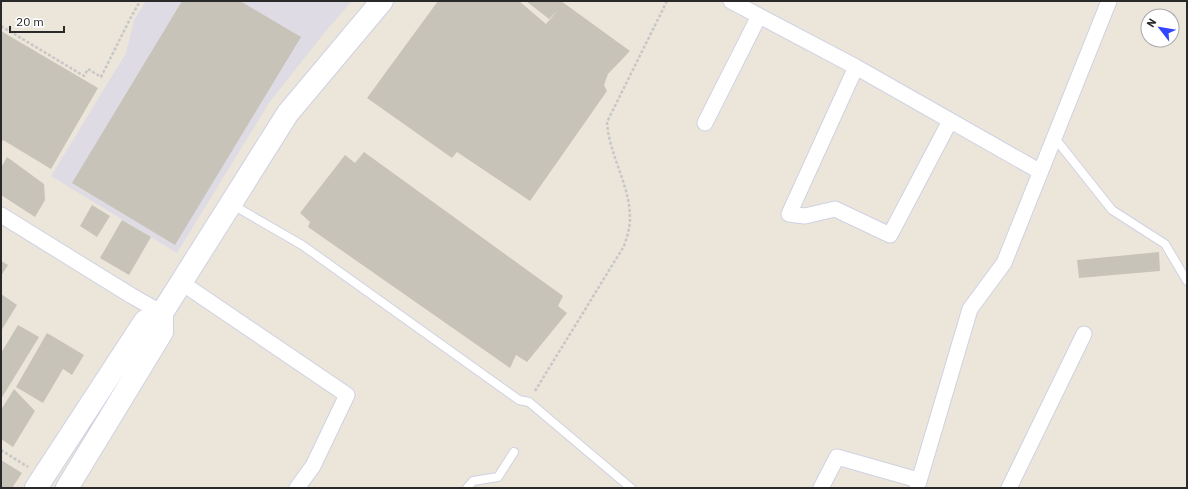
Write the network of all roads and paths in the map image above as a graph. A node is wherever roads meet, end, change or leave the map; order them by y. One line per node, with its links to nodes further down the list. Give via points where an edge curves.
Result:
1 (140, 1): 7 (path, via 101,77 88,69 84,76)
2 (382, 1): 13 (street, via 288,113)
3 (667, 1): 19 (path, via 607,122 626,190 630,218 624,246)
4 (731, 1): 6 (street)
5 (1109, 1): 11 (street)
6 (759, 16): 8 (street); 10 (street)
7 (1, 26)
8 (856, 67): 9 (street); 9 (street, via 789,214 805,216 835,209 890,235)
9 (950, 120): 12 (street)
10 (705, 123)
11 (1054, 137): 12 (street); 15 (lane, via 1112,210 1165,244)
12 (1040, 171): 23 (street, via 1004,263 970,309)
13 (230, 203): 16 (street); 19 (lane, via 302,245 519,400)
14 (1, 215): 17 (street)
15 (1187, 281)
16 (182, 283): 17 (street); 25 (street, via 347,395 313,466)
17 (162, 313): 22 (street, via 145,321); 24 (street, via 162,332)
18 (1084, 334): 29 (street)
19 (529, 402): 27 (lane)
20 (1, 450): 22 (path)
21 (514, 452): 26 (lane, via 498,477 473,481)
22 (40, 482)
23 (918, 484): 28 (street, via 837,457)
24 (67, 488)
25 (297, 488)
26 (467, 488)
27 (631, 488)
28 (821, 488)
29 (1009, 488)

